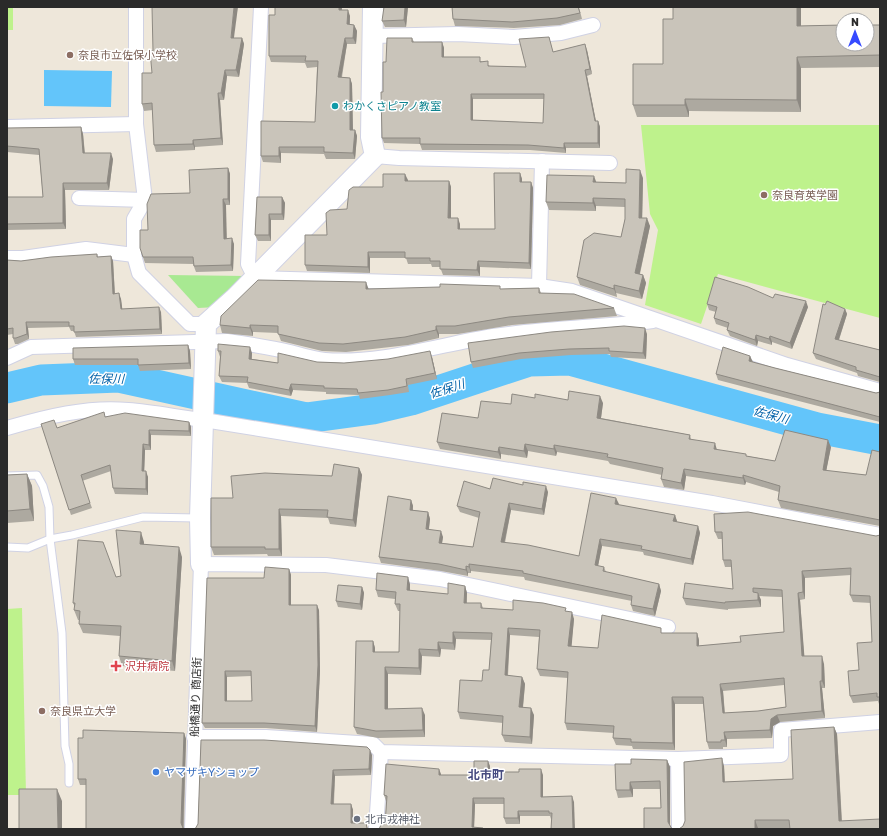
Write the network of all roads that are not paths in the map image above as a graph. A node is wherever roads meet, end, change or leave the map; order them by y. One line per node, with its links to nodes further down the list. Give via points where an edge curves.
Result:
1 (136, 7): 6 (street)
2 (261, 7): 15 (street, via 248,264)
3 (373, 7): 5 (street)
4 (592, 25): 5 (street, via 561,33 514,37 458,34)
5 (372, 36): 8 (street, via 371,137)
6 (136, 124): 7 (street); 12 (street)
7 (7, 127)
8 (375, 156): 9 (street); 15 (street)
9 (542, 161): 10 (street); 16 (street)
10 (610, 163)
11 (79, 198): 12 (street)
12 (145, 200): 13 (street, via 134,219)
13 (134, 254): 14 (street, via 86,249); 18 (street, via 139,273 190,324)
14 (7, 258)
15 (255, 278): 16 (street); 18 (street)
16 (539, 286): 17 (street, via 572,291)
17 (658, 320): 18 (street, via 591,328 527,331 367,359 325,360 227,341); 20 (street, via 787,365)
18 (206, 332): 19 (street, via 31,347); 21 (street)
19 (7, 358)
20 (880, 391)
21 (204, 420): 22 (street, via 127,410 97,410); 24 (street); 25 (street, via 712,503)
22 (7, 428)
23 (7, 476): 26 (lane, via 37,474 48,507)
24 (200, 518): 26 (lane, via 143,517); 28 (street)
25 (880, 535)
26 (50, 539): 27 (lane, via 28,548); 34 (lane, via 62,632 65,746 69,764)
27 (7, 547)
28 (201, 564): 29 (street, via 326,565 440,579); 31 (street, 船橋通り 商店街)
29 (668, 627)
30 (880, 722): 33 (street, via 781,730 781,755)
31 (194, 737): 32 (street, via 266,737 373,744); 35 (street, 船橋通り 商店街)
32 (381, 752): 33 (street); 36 (street)
33 (678, 760): 37 (street)
34 (69, 783)
35 (192, 829)
36 (376, 829)
37 (679, 829)

